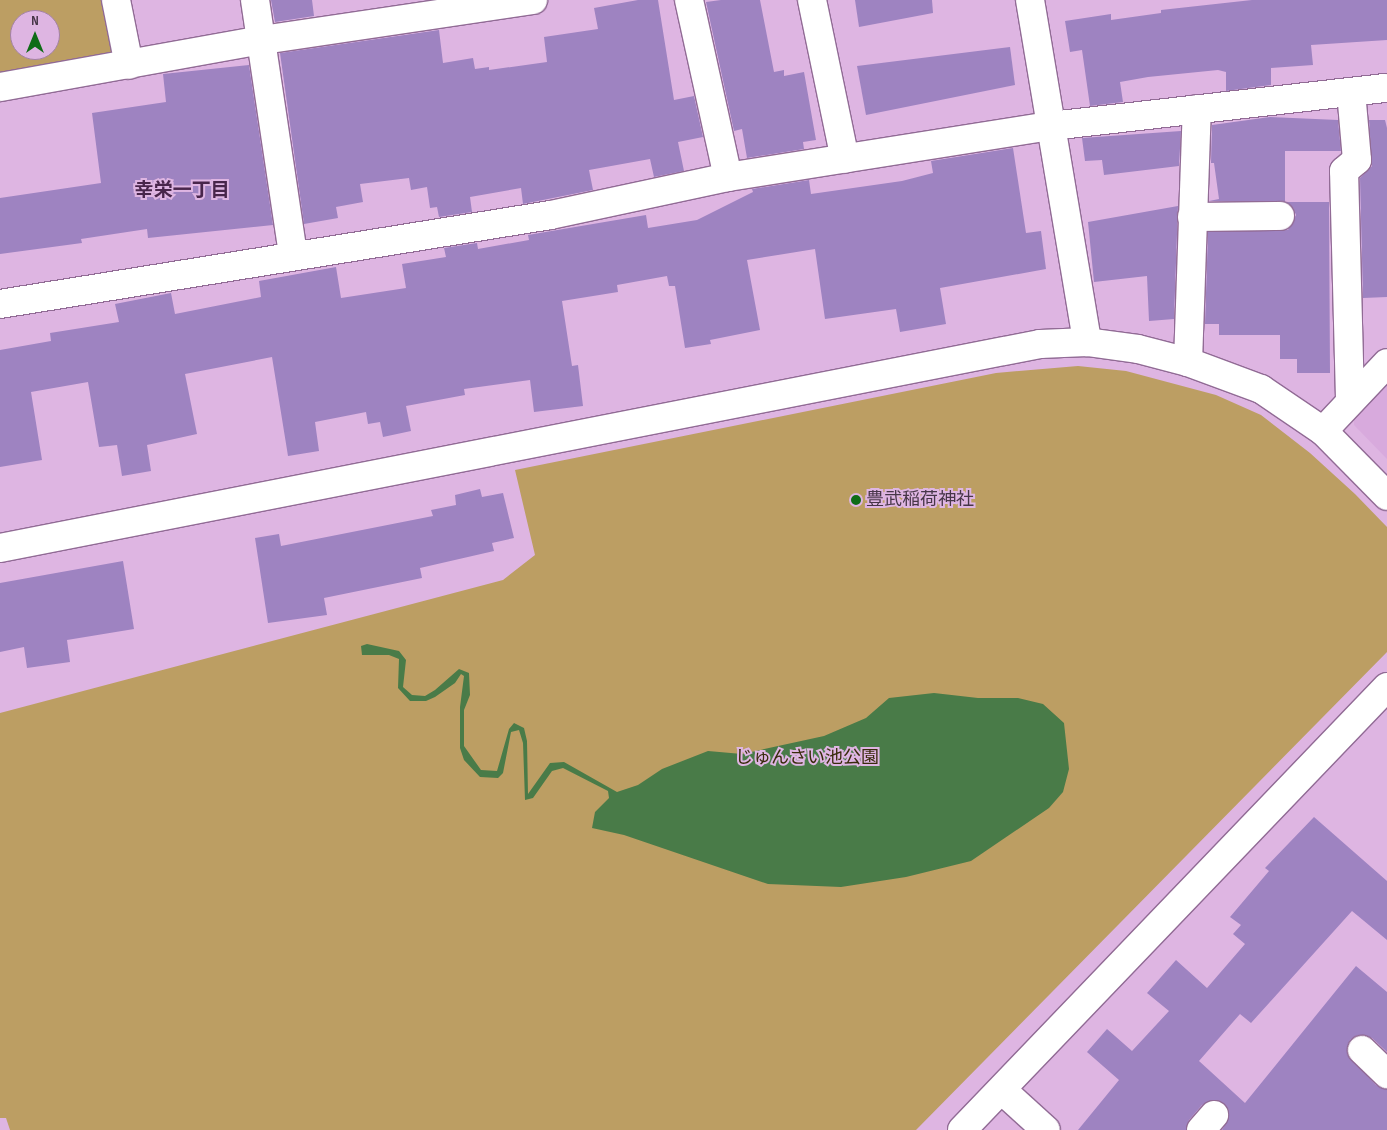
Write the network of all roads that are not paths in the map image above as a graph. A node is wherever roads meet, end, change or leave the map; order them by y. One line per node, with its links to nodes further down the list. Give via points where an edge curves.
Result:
1 (116, 0): 9 (street)
2 (255, 0): 8 (street)
3 (533, 0): 7 (street)
4 (689, 0): 16 (street)
5 (812, 0): 15 (street)
6 (1030, 0): 14 (street)
7 (447, 6): 8 (street)
8 (262, 40): 9 (street); 19 (street)
9 (129, 65): 10 (street)
10 (0, 88)
11 (1387, 88): 12 (street)
12 (1351, 92): 13 (street); 24 (street, via 1356,160 1344,171)
13 (1198, 108): 14 (street); 18 (street)
14 (1051, 126): 15 (street); 21 (street)
15 (845, 159): 16 (street)
16 (728, 177): 19 (street, via 551,215)
17 (1280, 216): 18 (street)
18 (1192, 217): 22 (street)
19 (293, 254): 20 (street)
20 (0, 304)
21 (1087, 342): 22 (street, via 1138,349); 27 (street, via 1040,344)
22 (1188, 362): 25 (street, via 1261,389)
23 (1387, 362): 24 (street)
24 (1350, 400): 25 (street)
25 (1323, 431): 26 (street)
26 (1387, 496)
27 (0, 548)
28 (1387, 687): 31 (street)
29 (1362, 1050): 30 (street)
30 (1387, 1074)
31 (1002, 1090): 32 (street); 33 (street)
32 (962, 1130)
33 (1046, 1130)

